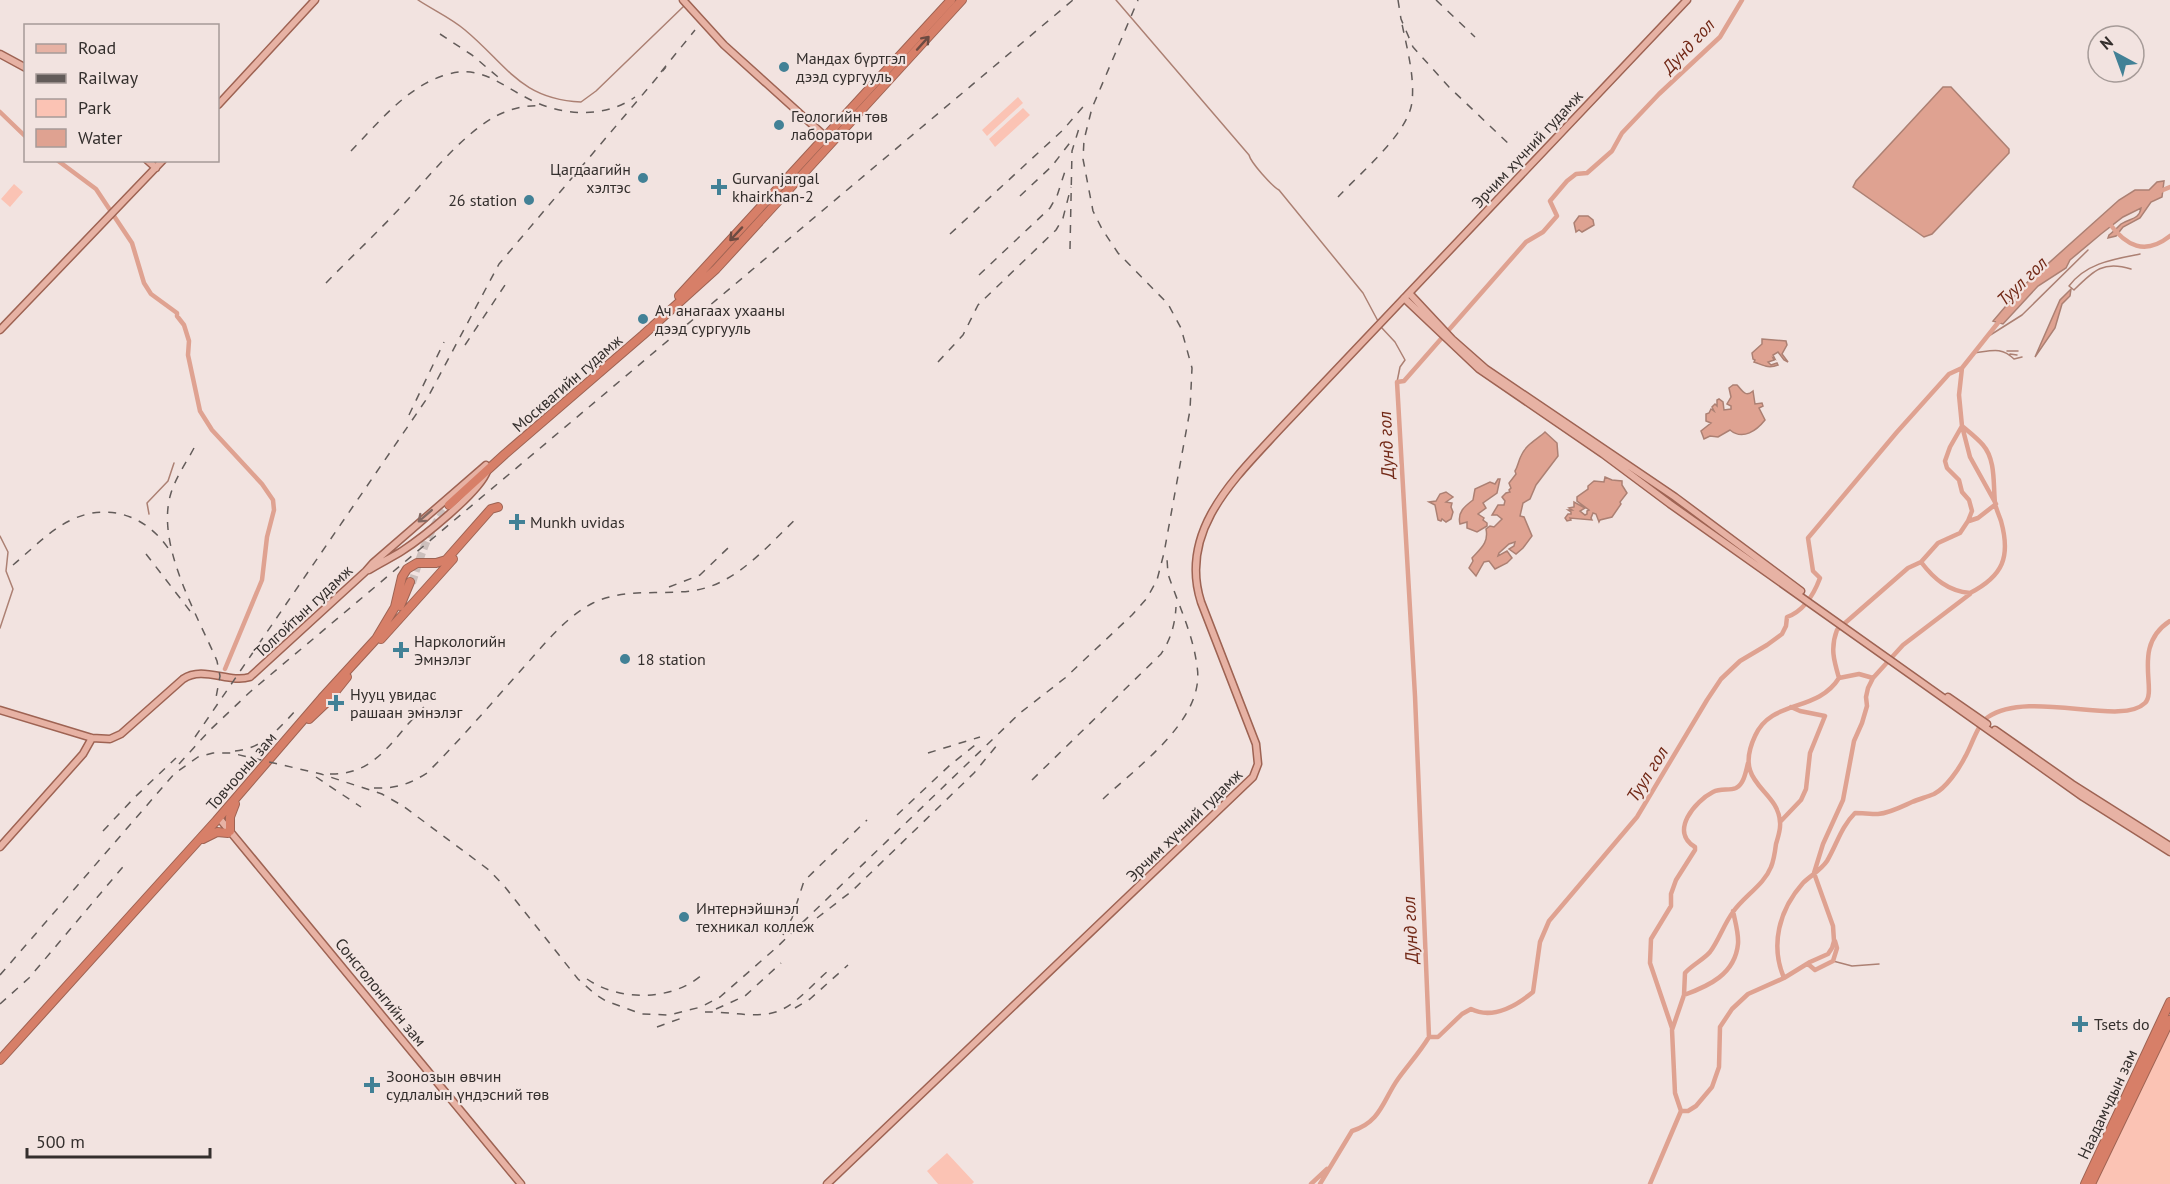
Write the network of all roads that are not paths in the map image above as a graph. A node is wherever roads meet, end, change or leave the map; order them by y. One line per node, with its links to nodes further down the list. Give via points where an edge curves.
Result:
1 (315, 0): 9 (main road)
2 (951, 0): 6 (highway)
3 (962, 0): 6 (highway)
4 (1687, 0): 16 (main road, Эрчим хүчний гудамж)
5 (685, 2): 12 (main road, via 716,37)
6 (939, 19): 10 (highway); 11 (highway, one-way to 6)
7 (0, 54): 8 (main road)
8 (24, 67)
9 (219, 104)
10 (848, 111): 11 (highway, via 850,117); 12 (highway)
11 (855, 117): 12 (highway)
12 (828, 141): 19 (highway, Москвагийн гудамж, via 683,295)
13 (149, 162): 15 (main road)
14 (161, 162): 15 (main road)
15 (156, 168): 17 (main road)
16 (1406, 296): 18 (main road); 50 (main road, Эрчим хүчний гудамж, via 1246,467 1211,512 1200,534 1195,561 1198,591 1256,744 1258,762 1253,777)
17 (0, 330)
18 (1450, 340): 20 (main road, via 1510,386); 21 (main road, via 1507,390)
19 (489, 466): 22 (highway, Москвагийн гудамж); 25 (main road, Толгойтын гудамж, one-way to 25); 27 (main road, Толгойтын гудамж, via 466,498)
20 (1675, 497): 21 (main road, via 1676,502); 23 (main road)
21 (1670, 504): 24 (main road)
22 (448, 505)
23 (1689, 507): 24 (main road); 31 (main road)
24 (1686, 515): 31 (main road)
25 (397, 542): 26 (main road, Толгойтын гудамж); 27 (main road, via 397,548)
26 (389, 548): 28 (main road, via 394,550); 29 (main road, Толгойтын гудамж)
27 (404, 550): 28 (main road, Толгойтын гудамж)
28 (394, 556): 29 (main road, Толгойтын гудамж)
29 (366, 572): 35 (main road, Толгойтын гудамж, via 254,674 236,679 191,674 121,734 110,739)
30 (411, 583): 32 (highway, via 406,601)
31 (1797, 590): 34 (main road)
32 (390, 625): 32 (highway, Товчооны зам, via 482,527 494,508 444,561 417,563 407,569); 36 (highway, Товчооны зам); 37 (highway, Товчооны зам)
33 (0, 710): 35 (main road, Толгойтын гудамж)
34 (1987, 727): 40 (main road); 42 (main road, via 2083,797)
35 (92, 738): 41 (main road, via 83,754)
36 (235, 804): 37 (highway, Товчооны зам); 38 (highway)
37 (218, 820): 38 (main road, Сонсголонгийн зам); 39 (highway, Товчооны зам); 45 (highway, Товчооны зам)
38 (229, 832): 39 (highway, via 217,832); 49 (main road, Сонсголонгийн зам)
39 (203, 839): 47 (highway, Товчооны зам)
40 (2170, 846)
41 (0, 847)
42 (2170, 852)
43 (2170, 1002): 46 (highway, Наадамчдын зам)
44 (2170, 1020): 46 (highway, Наадамчдын зам)
45 (0, 1060)
46 (2146, 1060): 48 (highway, Наадамчдын зам)
47 (0, 1065)
48 (2136, 1080): 51 (highway, Наадамчдын зам); 52 (highway, Наадамчдын зам)
49 (519, 1184)
50 (827, 1184)
51 (2085, 1184)
52 (2091, 1184)

